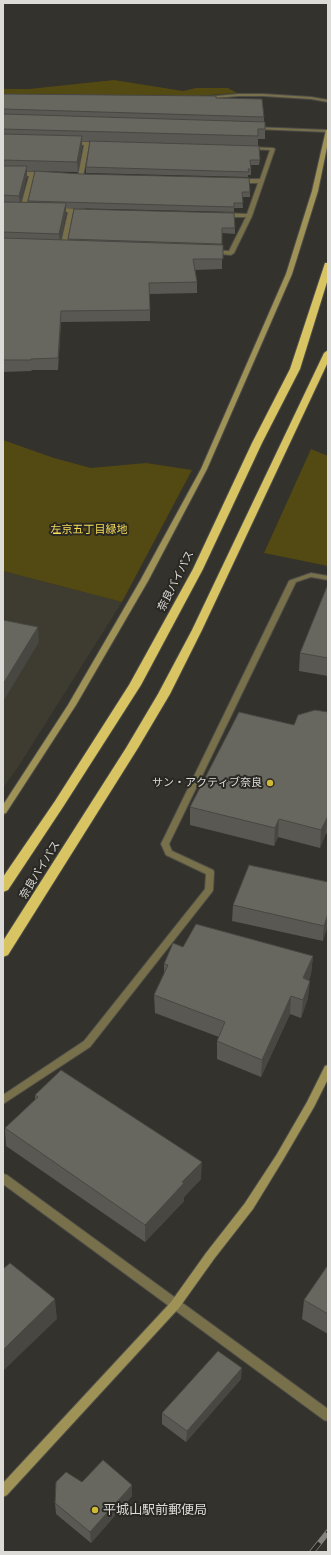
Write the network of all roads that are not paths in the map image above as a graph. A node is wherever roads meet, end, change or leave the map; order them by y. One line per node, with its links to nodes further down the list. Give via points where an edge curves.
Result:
1 (199, 98): 2 (street, via 264,95 311,98)
2 (328, 102)
3 (248, 128): 4 (street)
4 (328, 131): 32 (street, via 315,191 289,274 204,468 144,580 72,705)
5 (64, 143): 6 (street)
6 (87, 143): 7 (street); 13 (street)
7 (103, 144)
8 (242, 148): 16 (street, via 273,149)
9 (3, 173): 10 (street)
10 (32, 174): 11 (street); 18 (street)
11 (53, 175)
12 (74, 176): 13 (street)
13 (81, 176): 14 (street)
14 (89, 176)
15 (230, 180): 16 (street)
16 (262, 181): 24 (street)
17 (16, 209): 18 (street)
18 (23, 209): 19 (street)
19 (30, 209)
20 (51, 210): 21 (street)
21 (71, 211): 22 (street); 26 (street)
22 (87, 211)
23 (218, 215): 24 (street)
24 (249, 216): 28 (street, via 231,253)
25 (55, 248): 26 (street)
26 (63, 248): 27 (street)
27 (71, 248)
28 (207, 252)
29 (328, 265): 33 (highway, 奈良バイパス, via 295,369 198,569 135,685)
30 (328, 353): 34 (highway, 奈良バイパス, via 197,630 164,694)
31 (328, 578): 36 (street, via 311,575 293,581 165,844 169,852 210,872 209,890 87,1044)
32 (3, 811)
33 (3, 887)
34 (3, 952)
35 (328, 1069): 38 (street, via 311,1104 257,1194)
36 (3, 1100)
37 (3, 1178): 38 (street)
38 (175, 1305): 39 (street); 40 (street)
39 (328, 1416)
40 (3, 1491)

